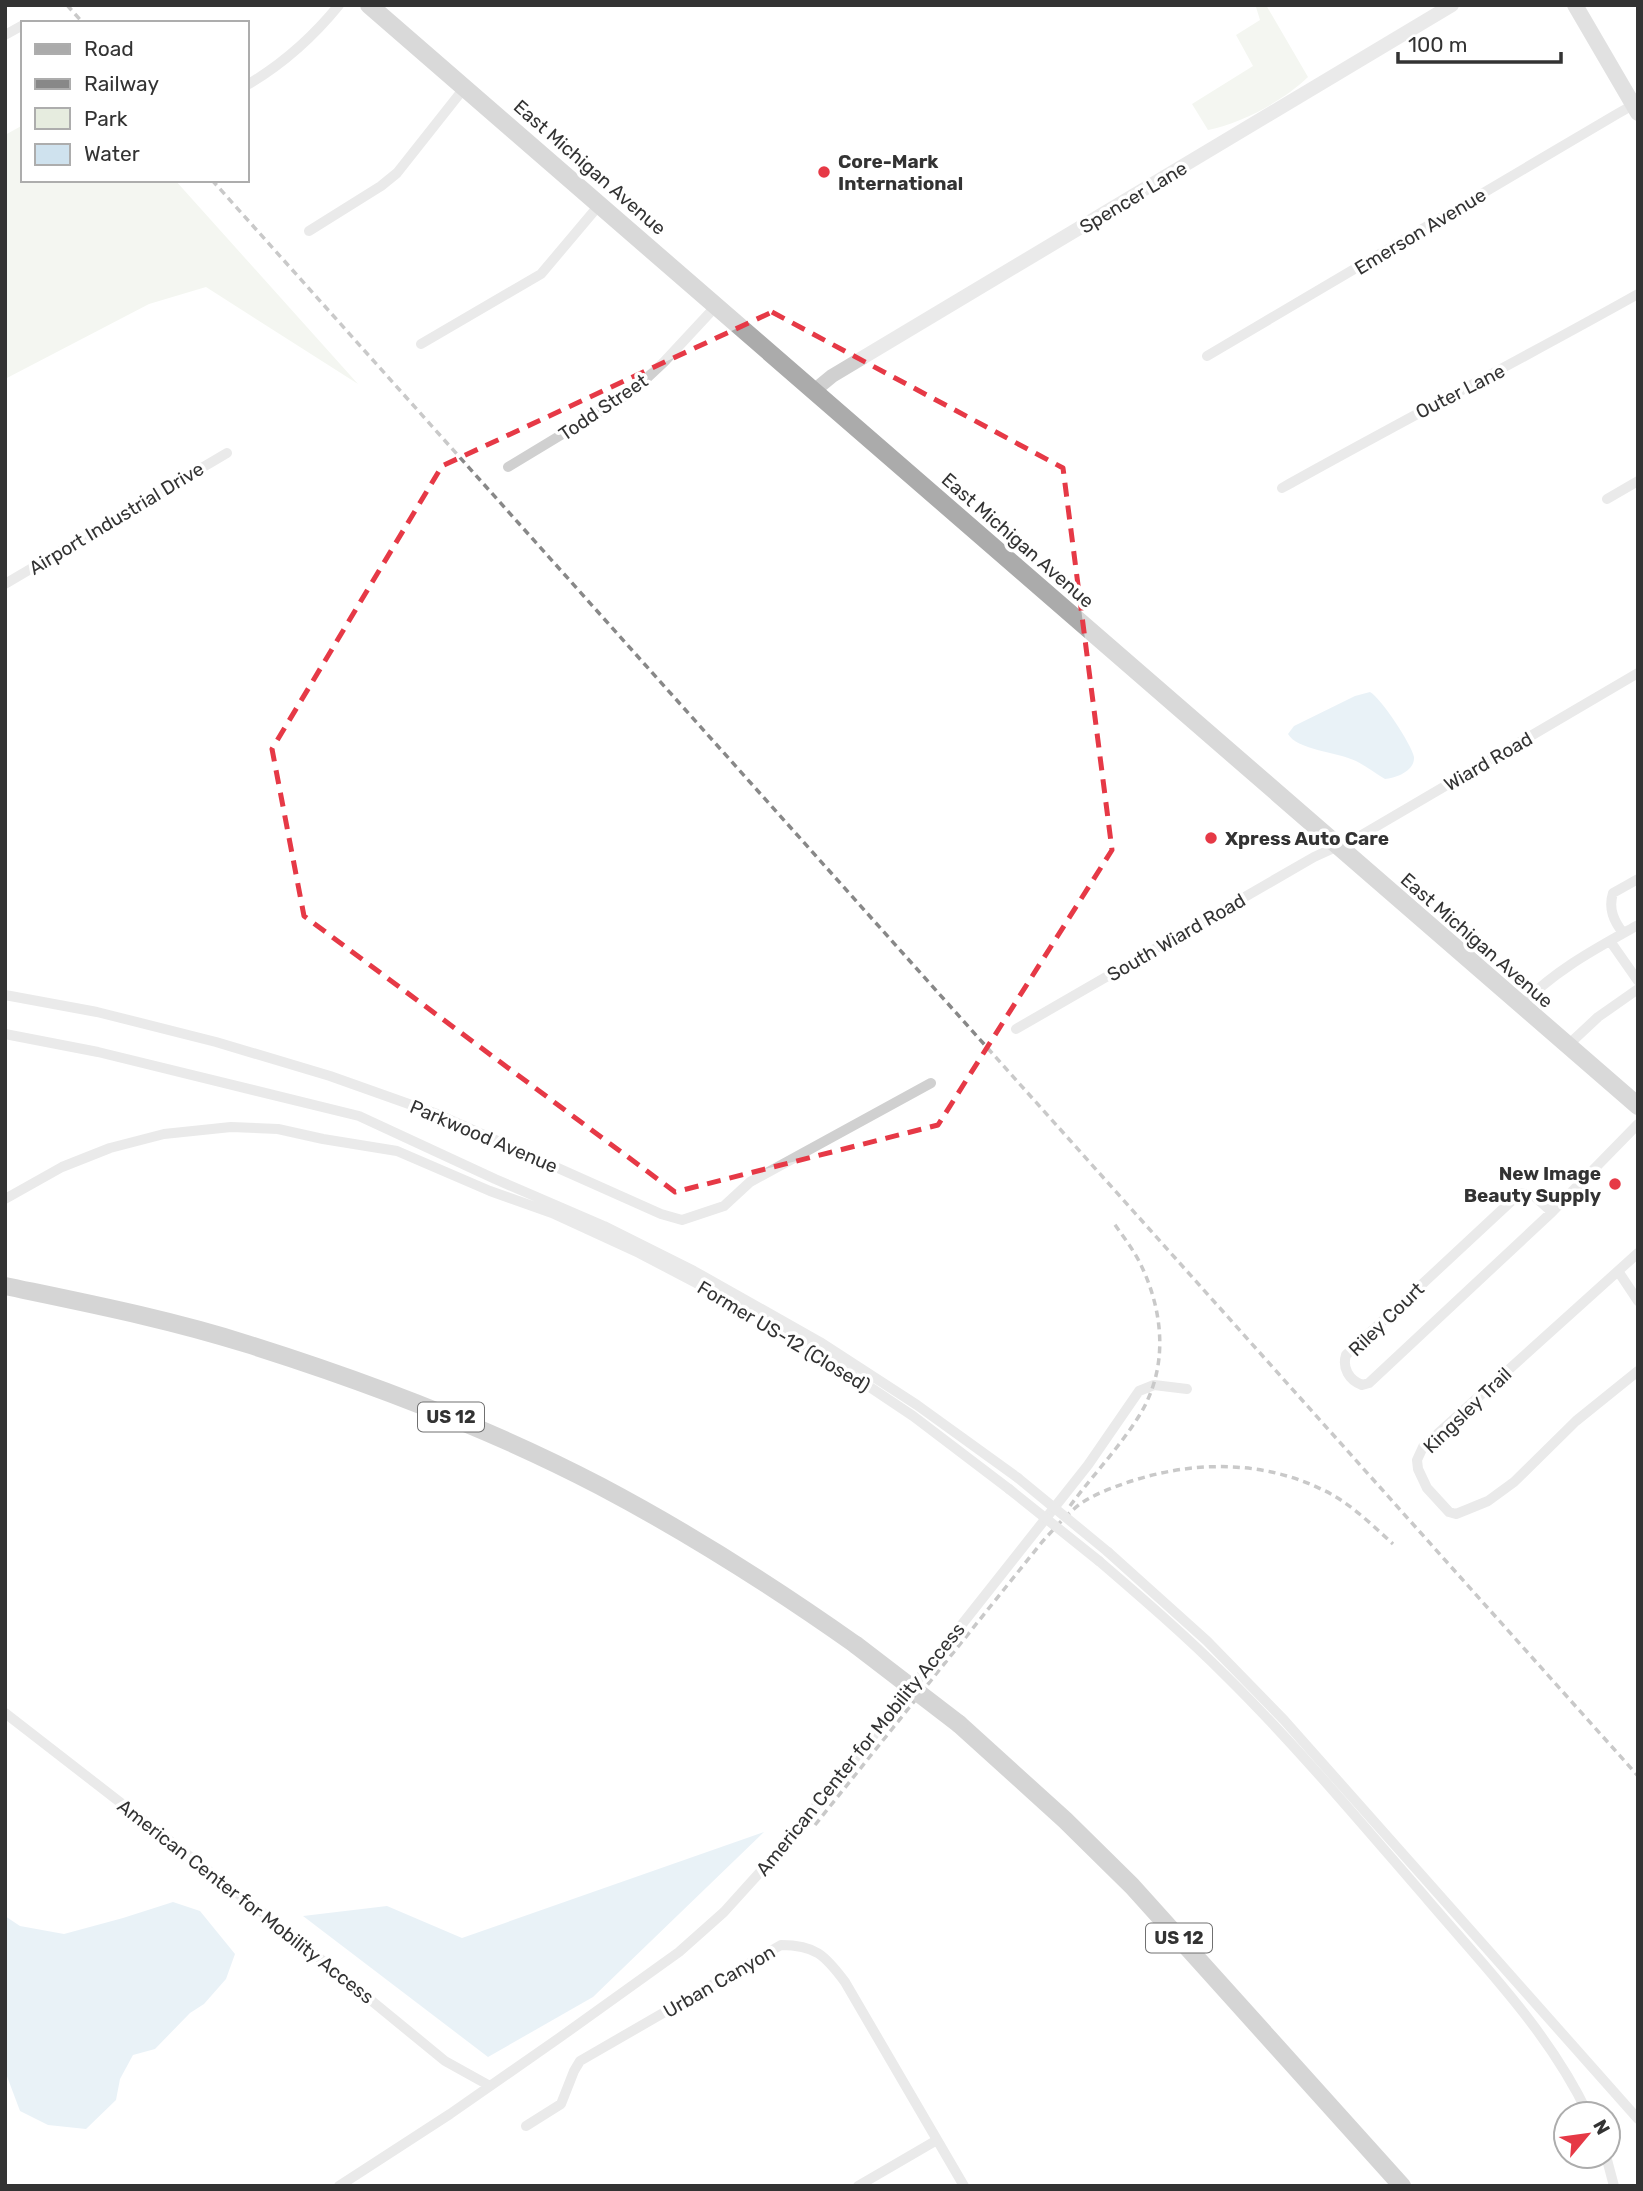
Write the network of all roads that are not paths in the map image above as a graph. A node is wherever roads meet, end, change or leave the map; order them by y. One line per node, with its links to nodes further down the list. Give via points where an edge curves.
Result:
1 (339, 5): 7 (street, via 305,42)
2 (369, 5): 8 (main road, East Michigan Avenue)
3 (1452, 5): 16 (street, Spencer Lane)
4 (1575, 5): 9 (main road)
5 (21, 26): 6 (street)
6 (5, 35)
7 (248, 84)
8 (465, 87): 10 (main road, East Michigan Avenue); 11 (street, via 397,173)
9 (1636, 105): 15 (street, Emerson Avenue)
10 (600, 204): 13 (main road, East Michigan Avenue); 14 (street, via 541,274)
11 (309, 231)
12 (1638, 294): 20 (street, Outer Lane)
13 (717, 305): 16 (main road, East Michigan Avenue); 18 (street, Todd Street, via 632,392)
14 (422, 344)
15 (1207, 356)
16 (815, 390): 24 (main road, East Michigan Avenue)
17 (226, 453): 22 (street, Airport Industrial Drive)
18 (508, 467)
19 (1638, 481): 21 (street)
20 (1282, 488)
21 (1607, 499)
22 (5, 584)
23 (1638, 673): 24 (street, Wiard Road)
24 (1338, 848): 32 (main road, East Michigan Avenue); 33 (street, South Wiard Road, via 1314,857)
25 (1638, 879): 27 (street, via 1613,893 1610,903)
26 (1638, 925): 27 (street)
27 (1623, 933): 28 (street)
28 (1610, 941): 29 (street); 32 (street, via 1562,970)
29 (1638, 981)
30 (1638, 989): 35 (street)
31 (5, 995): 36 (street, Parkwood Avenue, via 124,1019 330,1076 437,1114 682,1220 724,1206 750,1182)
32 (1521, 1006): 35 (main road, East Michigan Avenue)
33 (1016, 1029)
34 (5, 1034): 50 (street, bridge, via 359,1116 694,1271 831,1349 917,1405 1018,1478 1207,1641 1284,1720)
35 (1567, 1046): 37 (main road, East Michigan Avenue)
36 (931, 1083)
37 (1638, 1107)
38 (1638, 1124): 40 (street, Riley Court)
39 (5, 1199): 49 (street, Former US-12 (Closed), bridge, via 62,1167 164,1134 230,1127 278,1129 397,1151 543,1209 742,1307 913,1416 1009,1489 1100,1561 1224,1674 1521,2008)
40 (1552, 1212): 40 (street, Riley Court, via 1369,1383 1362,1385 1351,1378 1344,1363 1346,1355 1520,1193 1534,1196)
41 (1638, 1253): 42 (street, Kingsley Trail)
42 (1618, 1271): 44 (street); 45 (street, Kingsley Trail, via 1423,1447 1417,1460 1427,1488 1456,1514 1488,1501)
43 (5, 1286): 56 (highway, US 12 / US 12, bridge, via 136,1313 244,1343 432,1409 598,1486 786,1596 958,1724 1065,1820 1132,1886)
44 (1638, 1301)
45 (1638, 1371)
46 (1187, 1389): 48 (street, American Center for Mobility Access, via 1154,1385 1139,1391 1088,1465 895,1709 724,1912 679,1952)
47 (5, 1713): 48 (street, American Center for Mobility Access, via 445,2061)
48 (490, 2086): 53 (street, American Center for Mobility Access)
49 (1581, 2100)
50 (1638, 2119)
51 (526, 2126): 52 (street, Urban Canyon, via 561,2104 580,2061 780,1945 797,1945 813,1950 834,1967)
52 (937, 2140): 54 (street); 55 (street, Urban Canyon)
53 (338, 2186)
54 (858, 2186)
55 (964, 2186)
56 (1402, 2186)

